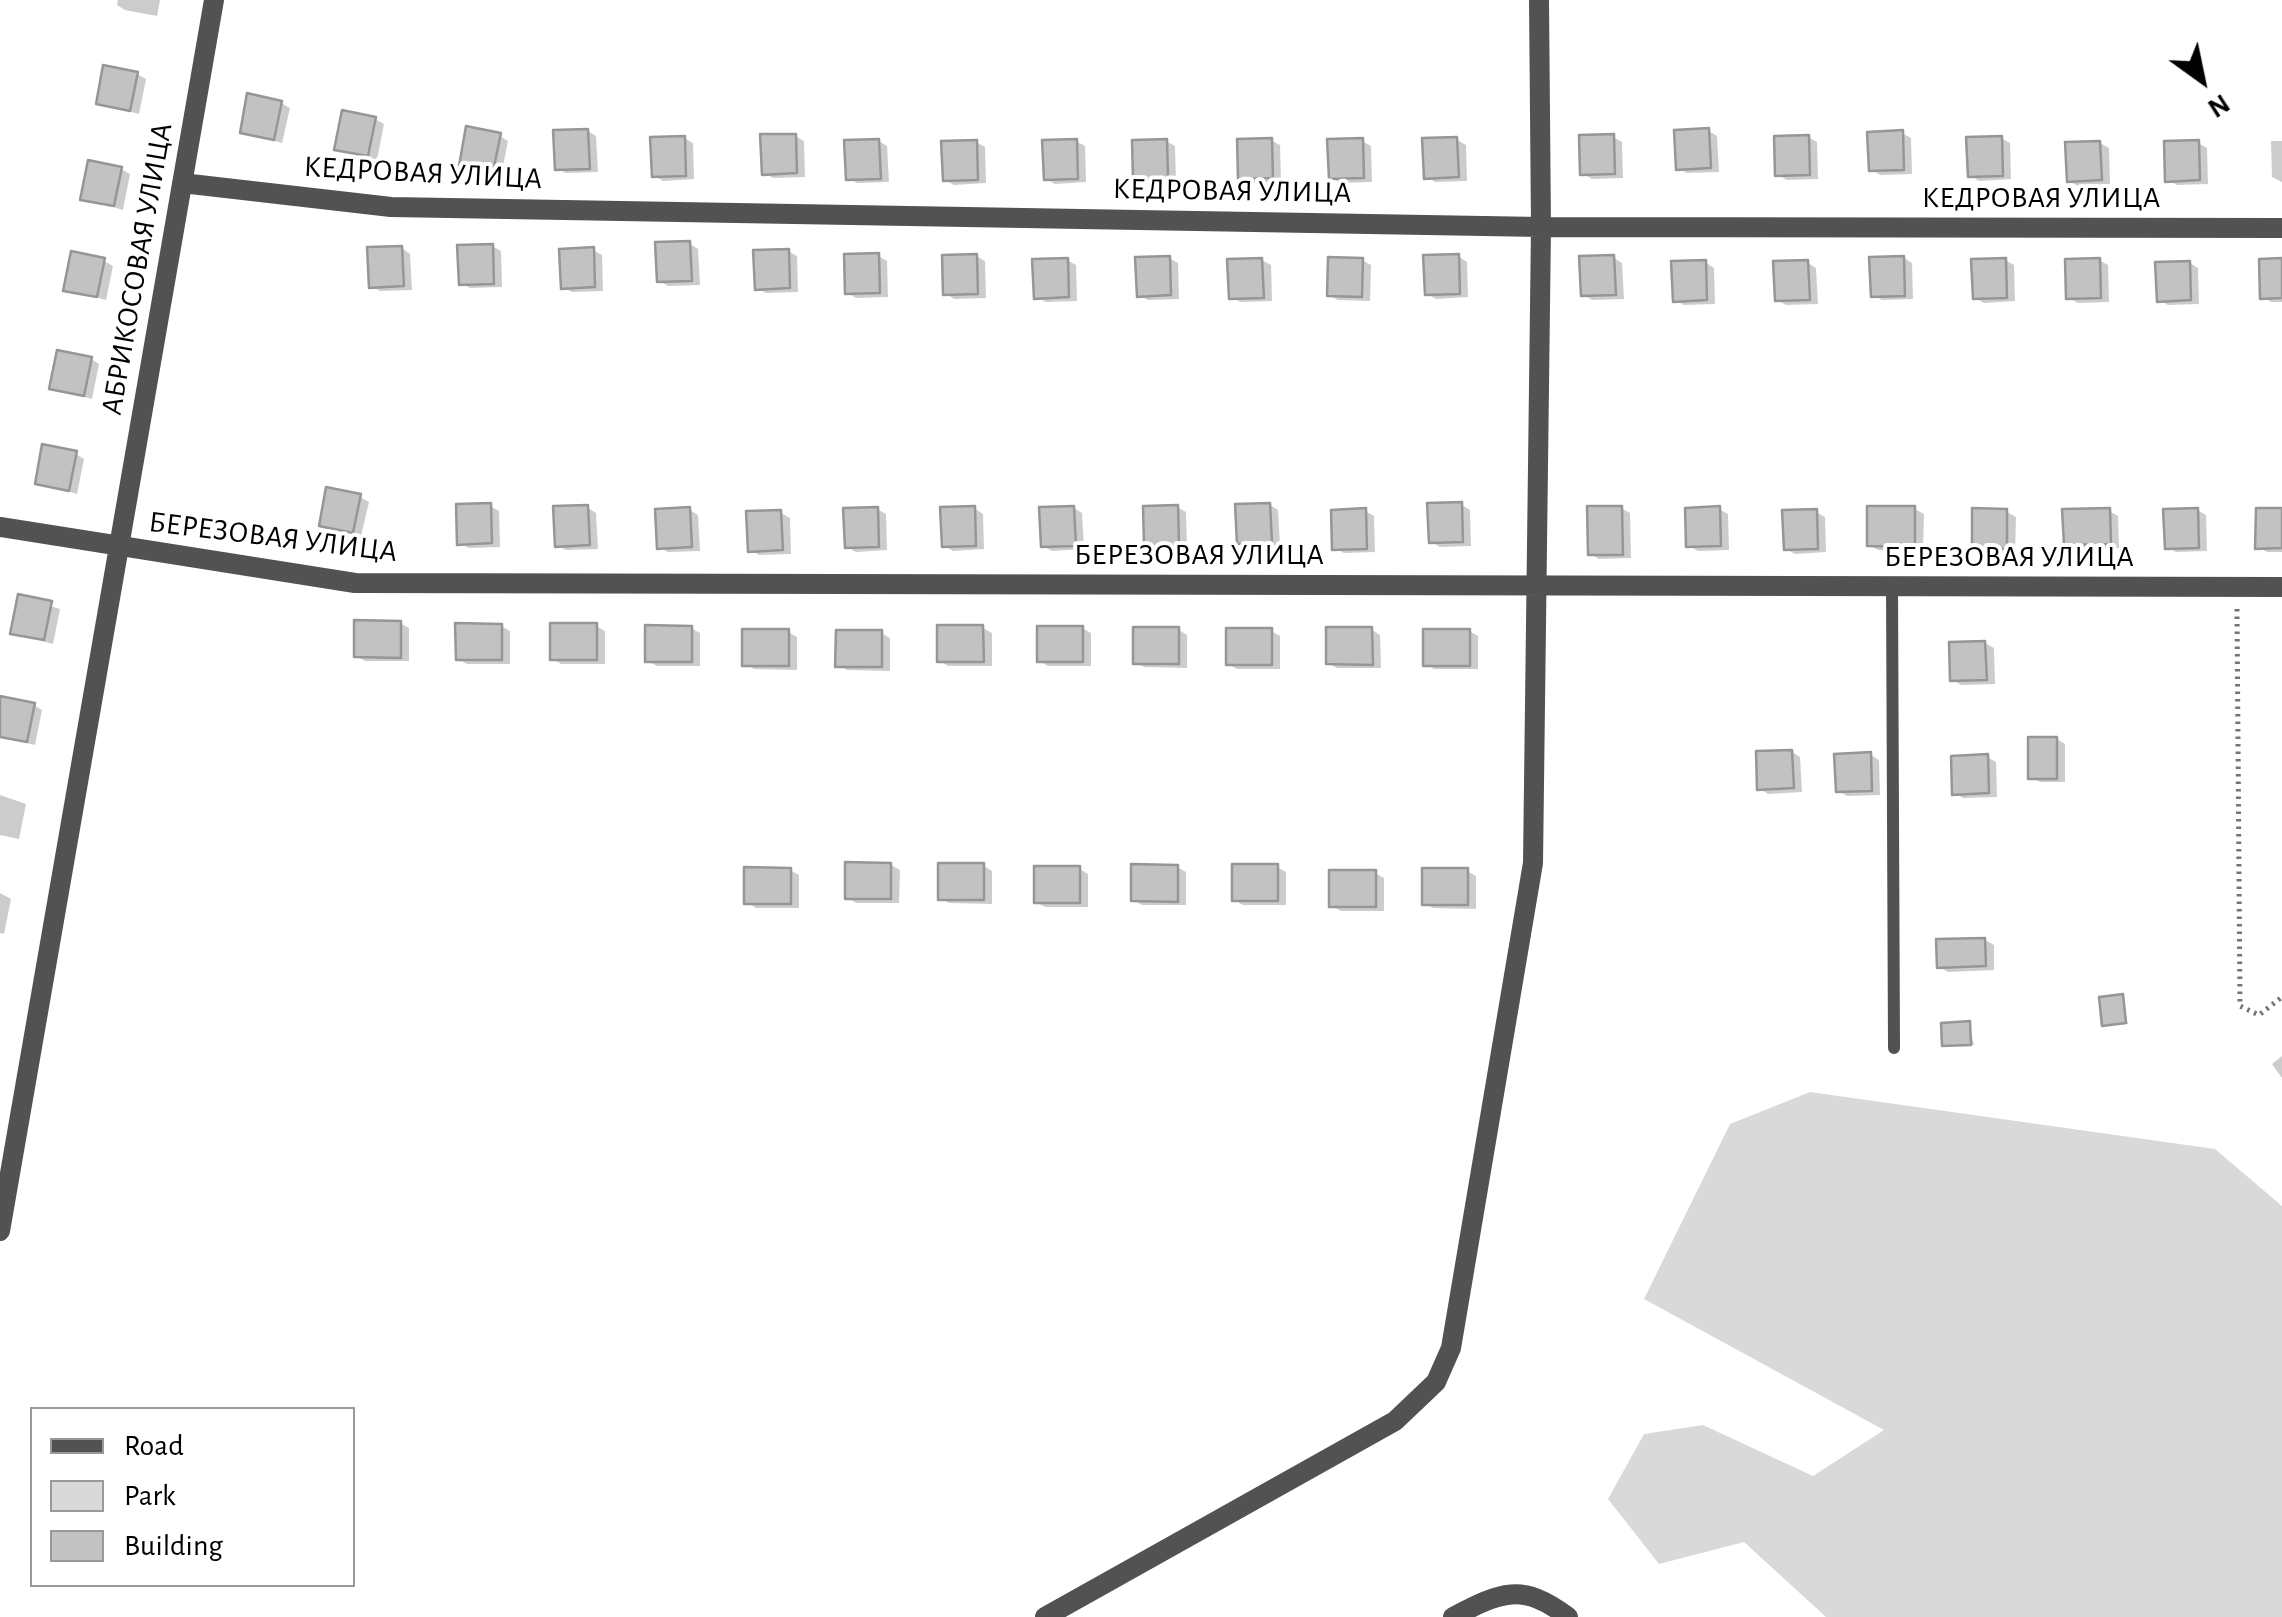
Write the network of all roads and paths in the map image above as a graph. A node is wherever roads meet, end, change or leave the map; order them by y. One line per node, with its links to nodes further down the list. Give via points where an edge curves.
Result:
1 (214, 0): 3 (street, АБРИКОСОВАЯ УЛИЦА)
2 (1539, 0): 4 (street)
3 (182, 183): 4 (street, КЕДРОВАЯ УЛИЦА, via 391,207); 7 (street, АБРИКОСОВАЯ УЛИЦА)
4 (1541, 226): 5 (street, КЕДРОВАЯ УЛИЦА); 8 (street)
5 (2282, 228)
6 (0, 527): 7 (street, БЕРЕЗОВАЯ УЛИЦА)
7 (118, 548): 8 (street, БЕРЕЗОВАЯ УЛИЦА, via 354,583); 14 (street, АБРИКОСОВАЯ УЛИЦА)
8 (1538, 586): 9 (street, БЕРЕЗОВАЯ УЛИЦА); 15 (street, via 1533,864 1450,1348 1436,1382 1395,1421)
9 (1892, 587): 11 (street, БЕРЕЗОВАЯ УЛИЦА); 13 (lane)
10 (2282, 587): 11 (street, БЕРЕЗОВАЯ УЛИЦА)
11 (2237, 588): 12 (path, via 2240,1006 2259,1015)
12 (2282, 997)
13 (1894, 1048)
14 (0, 1231)
15 (1045, 1617)
16 (1453, 1617): 17 (street, via 1497,1594 1539,1596)
17 (1568, 1617)

